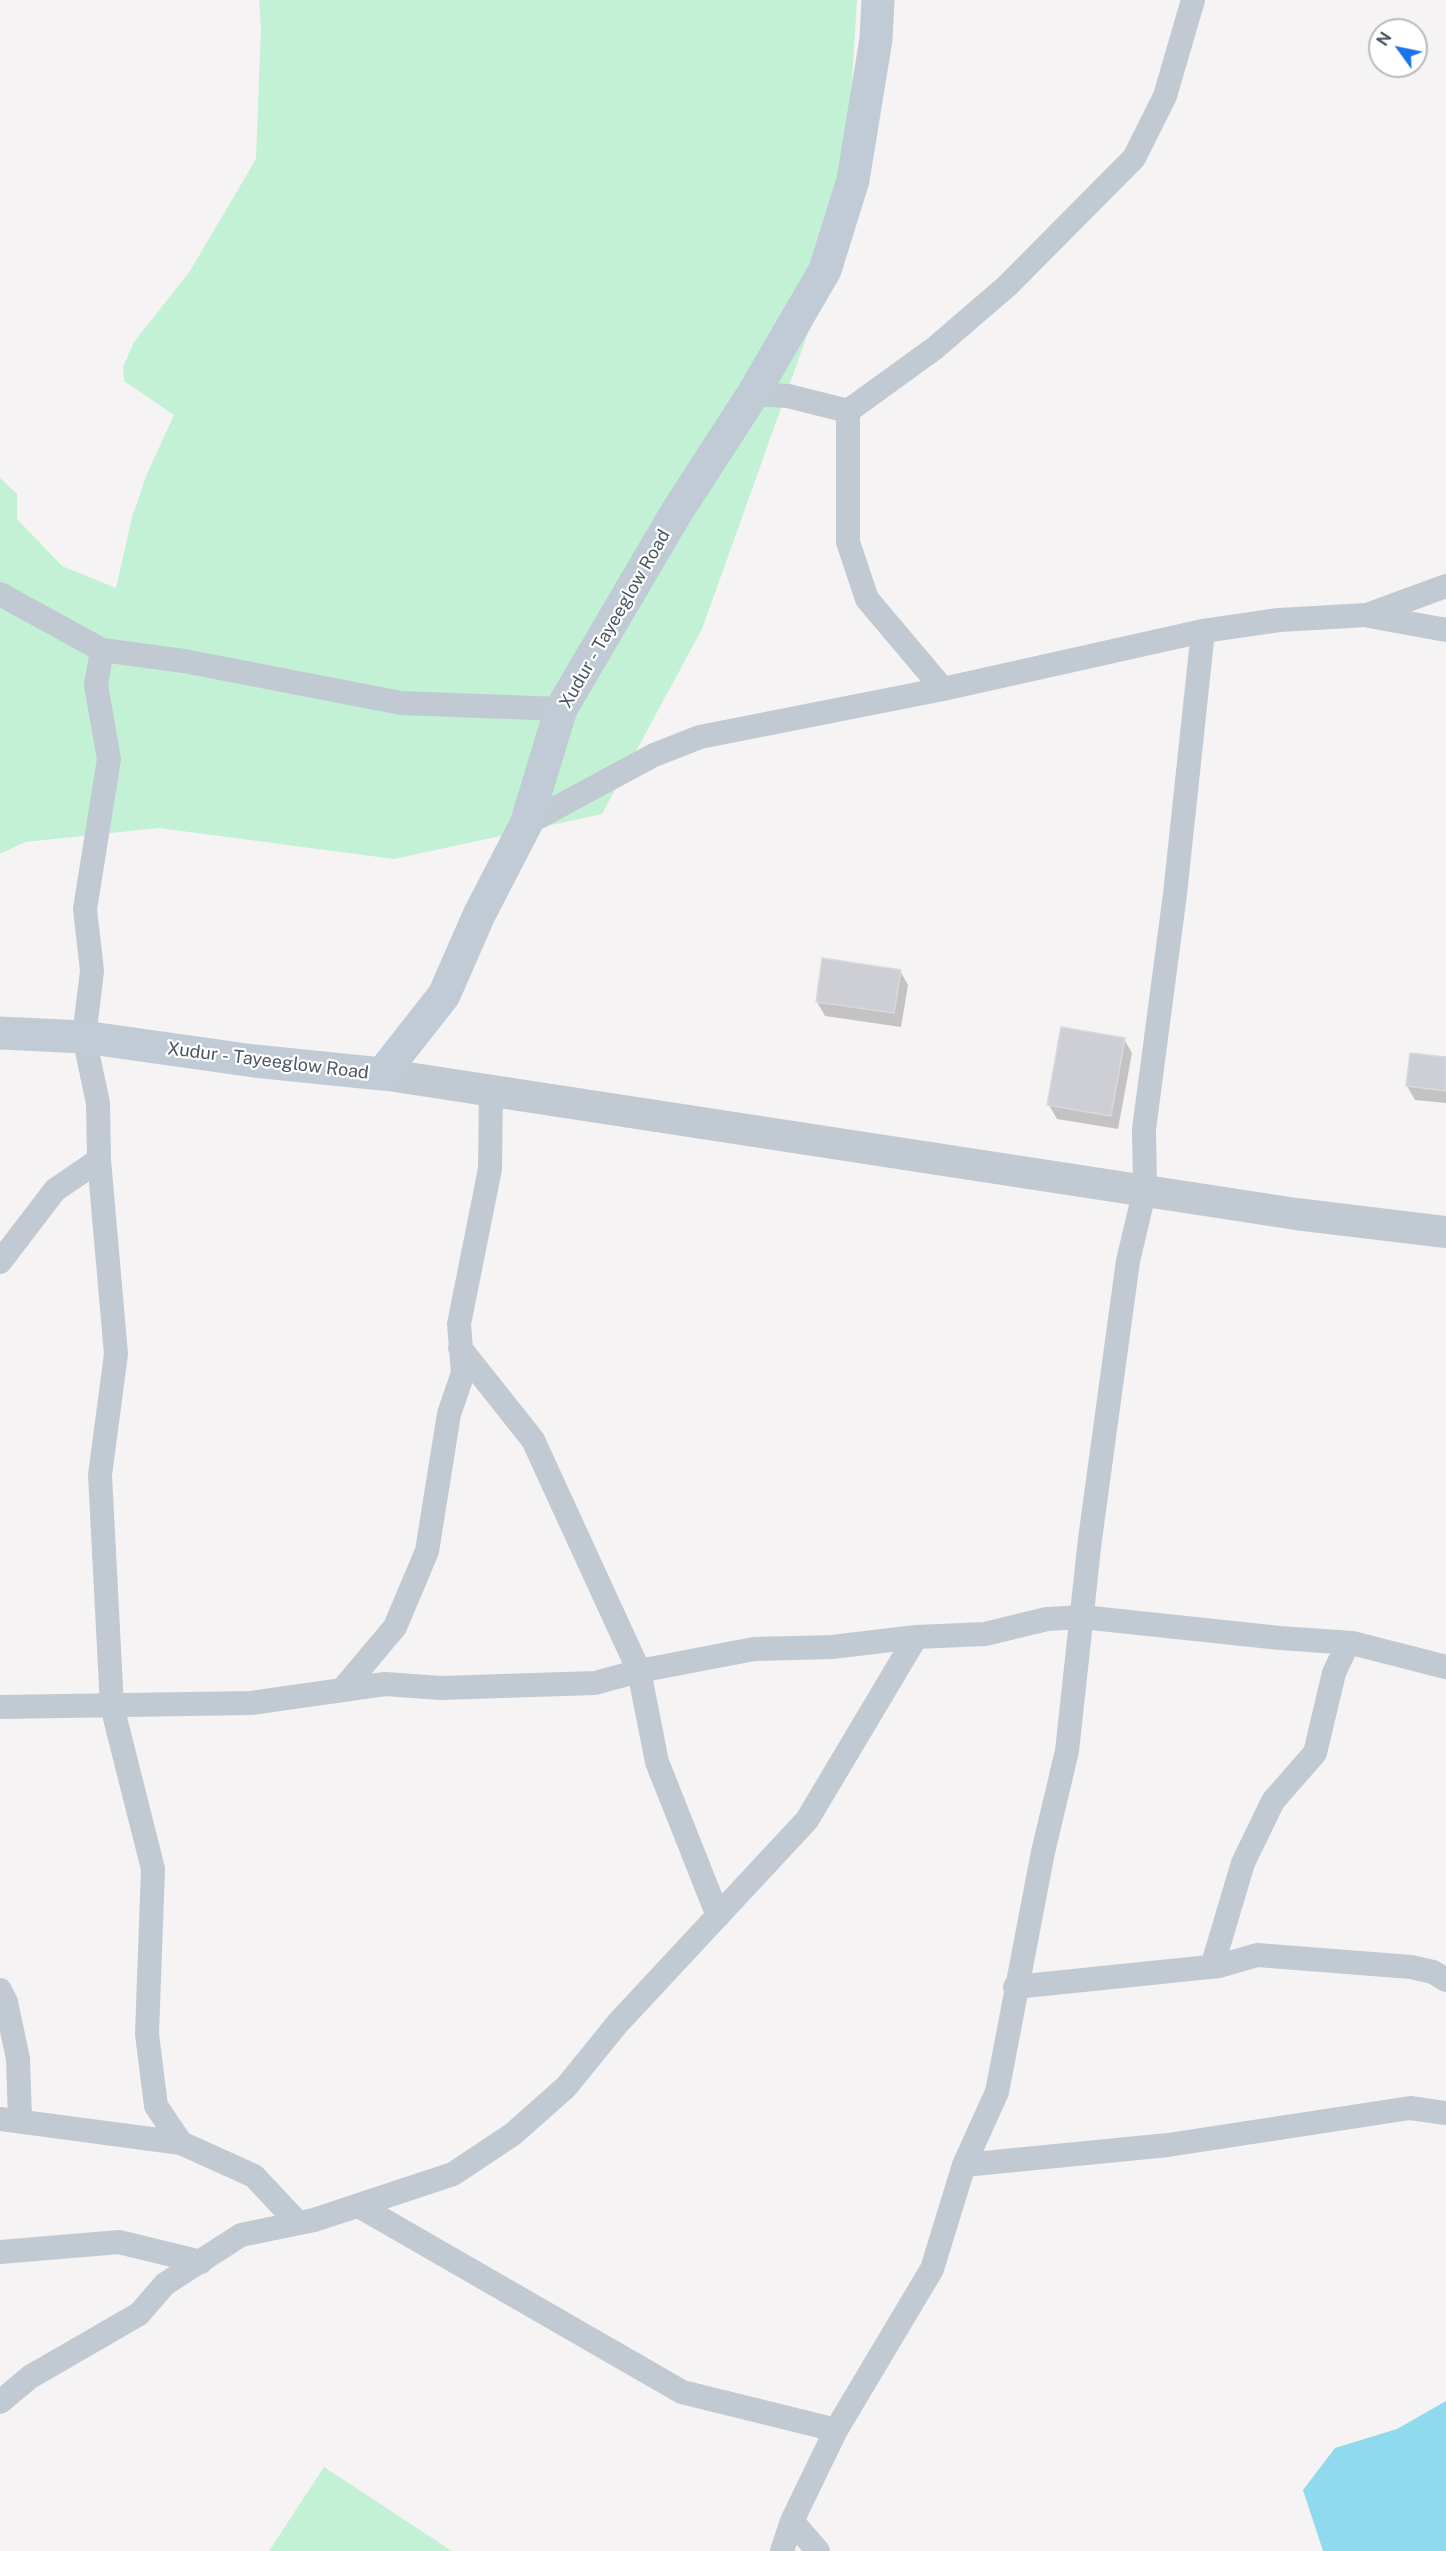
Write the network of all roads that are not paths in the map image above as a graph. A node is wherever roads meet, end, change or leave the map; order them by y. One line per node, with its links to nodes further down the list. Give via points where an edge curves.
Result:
1 (878, 0): 3 (main road, Xudur - Tayeeglow Road, via 876,39 852,180 825,270)
2 (1194, 0): 4 (street, via 1165,96 1134,158 1007,286 935,348)
3 (753, 393): 4 (street, via 788,396); 12 (main road, Xudur - Tayeeglow Road, via 676,513)
4 (848, 411): 11 (street, via 848,542 867,599)
5 (1446, 586): 7 (street)
6 (0, 594): 10 (street)
7 (1367, 615): 8 (street); 9 (street, via 1279,620)
8 (1446, 630)
9 (1203, 631): 11 (street); 19 (street, via 1175,894 1144,1129)
10 (102, 650): 12 (street, via 184,661 401,703); 15 (street, via 96,685 109,759 85,909 92,971)
11 (943, 689): 13 (street, via 700,736 654,755)
12 (561, 709): 13 (main road, Xudur - Tayeeglow Road)
13 (526, 824): 16 (main road, Xudur - Tayeeglow Road, via 478,915 444,995)
14 (0, 1033): 15 (main road, Xudur - Tayeeglow Road)
15 (84, 1037): 16 (main road, Xudur - Tayeeglow Road); 18 (street, via 98,1103)
16 (382, 1074): 17 (street)
17 (491, 1090): 19 (street); 22 (street, via 490,1168 459,1324)
18 (99, 1160): 21 (street, via 55,1190); 29 (street, via 116,1354 100,1475)
19 (1145, 1189): 20 (street, via 1296,1214); 23 (street, via 1128,1260)
20 (1446, 1232)
21 (0, 1262)
22 (460, 1348): 27 (street, via 533,1440); 28 (street, via 462,1373 449,1414 427,1551 395,1626)
23 (1082, 1617): 24 (street, via 1047,1619 985,1634); 25 (street); 34 (street, via 1067,1751)
24 (916, 1636): 27 (street, via 831,1647 754,1649); 31 (street, via 807,1820)
25 (1348, 1643): 26 (street); 32 (street, via 1334,1673 1315,1754 1273,1801 1243,1863)
26 (1446, 1667)
27 (639, 1671): 28 (street, via 596,1683 441,1688 385,1684); 31 (street, via 657,1762)
28 (342, 1690): 29 (street, via 251,1703)
29 (112, 1706): 30 (street); 38 (street, via 153,1869 147,2034 156,2106)
30 (0, 1707)
31 (718, 1916): 40 (street, via 566,2087 513,2134 453,2174)
32 (1212, 1967): 33 (street, via 1257,1955 1411,1967); 34 (street)
33 (1446, 1980)
34 (1015, 1987): 39 (street, via 997,2092)
35 (0, 1990): 37 (street, via 18,2060)
36 (1446, 2113): 39 (street, via 1410,2108 1168,2145)
37 (10, 2120): 38 (street)
38 (181, 2143): 41 (street, via 254,2176)
39 (964, 2165): 45 (street, via 932,2269)
40 (359, 2206): 41 (street); 45 (street, via 682,2392)
41 (298, 2223): 43 (street, via 242,2235)
42 (0, 2252): 43 (street, via 119,2242)
43 (201, 2262): 44 (street, via 165,2284 139,2314 30,2377)
44 (0, 2402)
45 (836, 2430): 46 (street)
46 (792, 2521): 47 (street); 48 (street)
47 (782, 2551)
48 (818, 2551)

